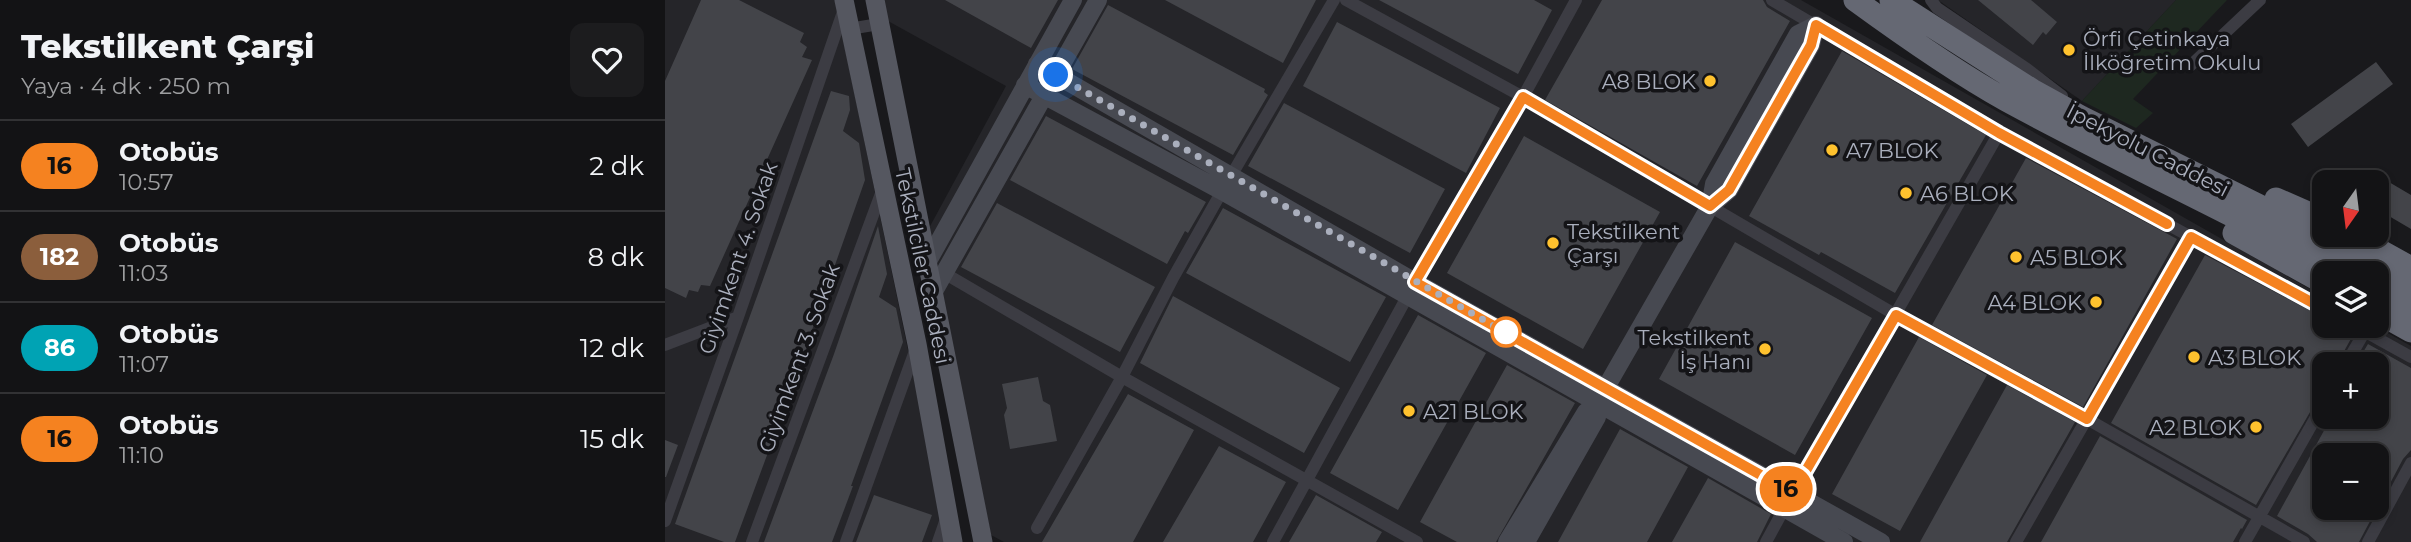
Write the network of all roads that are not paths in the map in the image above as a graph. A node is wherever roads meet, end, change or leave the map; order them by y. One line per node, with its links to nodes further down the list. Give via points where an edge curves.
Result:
1 (875, 0): 13 (main road, Tekstilciler Caddesi)
2 (1073, 0): 16 (street)
3 (1098, 0): 18 (street)
4 (1334, 0): 26 (street)
5 (1346, 0): 21 (street)
6 (1576, 0): 21 (street)
7 (1772, 0): 14 (street)
8 (1855, 0): 24 (highway, İpekyolu Caddesi, via 2003,98)
9 (1891, 0): 22 (highway, İpekyolu Caddesi)
10 (1931, 0): 22 (street, via 2063,97)
11 (2260, 0): 17 (street)
12 (844, 4): 15 (main road, Tekstilciler Caddesi); 44 (street, Giyimkent 4. Sokak)
13 (880, 24): 15 (street); 33 (main road, Tekstilciler Caddesi)
14 (1816, 25): 23 (street); 28 (street, via 1811,45 1729,190)
15 (849, 29): 27 (main road, Tekstilciler Caddesi)
16 (1037, 64): 18 (street); 19 (street)
17 (2190, 66)
18 (1056, 75): 20 (street); 26 (street)
19 (1025, 85): 20 (street); 33 (street)
20 (1044, 96): 26 (street); 35 (street)
21 (1523, 97): 28 (street); 38 (street)
22 (2081, 117): 25 (highway, İpekyolu Caddesi)
23 (1999, 133): 30 (street); 43 (street)
24 (2107, 153): 32 (highway, İpekyolu Caddesi); 36 (highway, via 2170,195)
25 (2154, 153): 29 (highway, via 2218,173); 37 (highway, İpekyolu Caddesi)
26 (1226, 183): 38 (street); 51 (street)
27 (883, 188): 48 (main road, Tekstilciler Caddesi); 63 (street, Giyimkent 3. Sokak)
28 (1710, 206): 43 (street); 52 (street)
29 (2312, 215)
30 (2191, 237): 41 (street); 53 (street)
31 (2373, 247): 34 (highway)
32 (2320, 261)
33 (927, 263): 39 (main road, Tekstilciler Caddesi)
34 (2411, 268)
35 (944, 273): 39 (street); 51 (street)
36 (2312, 276)
37 (2411, 288)
38 (1411, 289): 52 (street); 56 (street)
39 (933, 293): 62 (main road, Tekstilciler Caddesi)
40 (2389, 299): 42 (highway)
41 (2312, 303)
42 (2411, 311)
43 (1896, 315): 53 (street); 57 (street)
44 (738, 317): 49 (street); 60 (street, Giyimkent 4. Sokak)
45 (2389, 327): 46 (highway)
46 (2411, 331)
47 (2385, 338): 50 (street)
48 (917, 344): 58 (main road, Tekstilciler Caddesi); 64 (street)
49 (665, 345)
50 (2411, 357)
51 (1122, 377): 56 (street); 61 (street)
52 (1602, 395): 57 (street); 69 (street, via 1586,412); 70 (street, via 1597,416)
53 (2087, 419): 59 (street); 74 (street)
54 (2312, 424): 59 (street)
55 (2411, 463): 77 (street)
56 (1305, 481): 67 (street); 68 (street)
57 (1788, 501): 71 (street); 72 (street); 73 (street)
58 (949, 512): 65 (street); 66 (main road, Tekstilciler Caddesi)
59 (2260, 517): 75 (street); 76 (street)
60 (665, 521)
61 (1037, 528)
62 (986, 540)
63 (752, 542)
64 (846, 542)
65 (938, 542)
66 (953, 542)
67 (1273, 542)
68 (1417, 542)
69 (1507, 542)
70 (1527, 542)
71 (1766, 542)
72 (1844, 542)
73 (1881, 542)
74 (2016, 542)
75 (2245, 542)
76 (2304, 542)
77 (2368, 542)

